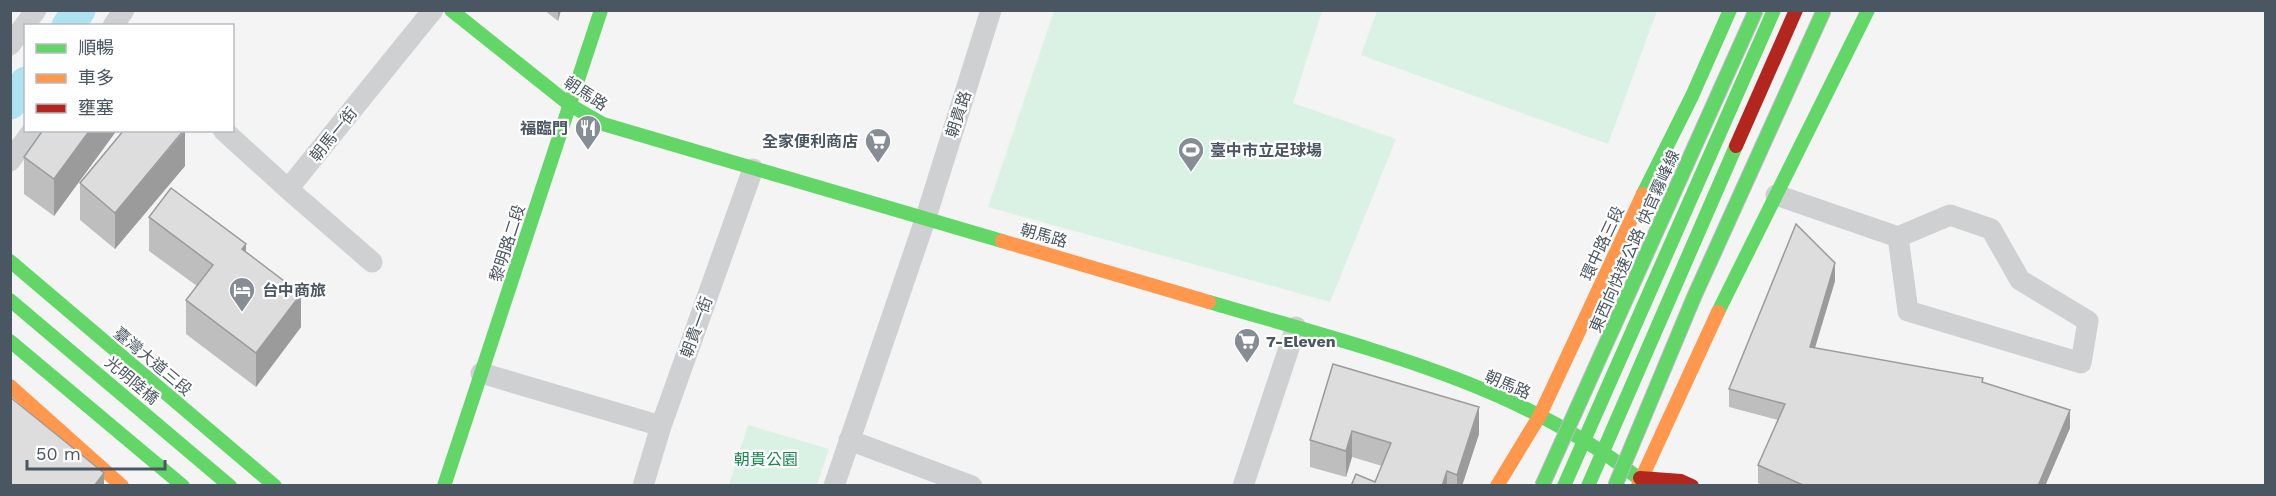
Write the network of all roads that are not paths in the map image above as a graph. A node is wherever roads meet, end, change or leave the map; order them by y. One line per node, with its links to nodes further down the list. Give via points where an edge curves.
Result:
1 (36, 10): 13 (street)
2 (124, 10): 14 (street)
3 (433, 10): 22 (street, 朝馬一街)
4 (451, 10): 17 (main road, 朝馬路)
5 (601, 10): 17 (main road, 黎明路二段)
6 (991, 10): 24 (street, 朝貴路)
7 (1730, 10): 33 (main road, 環中路三段)
8 (1756, 10): 49 (main road, 東西向快速公路 快官霧峰線, bridge)
9 (1774, 10): 35 (main road)
10 (1796, 10): 37 (main road)
11 (1824, 10): 52 (main road, bridge, via 1694,297)
12 (1868, 10): 23 (main road)
13 (26, 24)
14 (114, 24)
15 (24, 26): 16 (street)
16 (10, 45)
17 (570, 105): 21 (main road, 朝馬路, via 603,124); 31 (main road, 黎明路二段)
18 (32, 132): 20 (street)
19 (225, 132): 22 (street)
20 (10, 161)
21 (753, 169): 24 (main road, 朝馬路); 34 (street, 朝貴一街)
22 (288, 189): 27 (street)
23 (1776, 195): 25 (street); 38 (main road, via 1696,356)
24 (926, 217): 29 (main road, 朝馬路); 36 (street)
25 (1898, 237): 25 (street, via 1950,215 1990,229 2020,280 2088,321 2081,363 1908,311)
26 (10, 261): 42 (main road, 臺灣大道三段)
27 (372, 262)
28 (10, 300): 41 (main road, 光明陸橋)
29 (1296, 327): 33 (main road, 朝馬路, via 1412,362); 47 (street)
30 (10, 340): 40 (main road)
31 (481, 373): 34 (street); 43 (main road, 黎明路二段)
32 (10, 386): 39 (main road)
33 (1540, 415): 35 (main road, 朝馬路); 48 (main road, 環中路三段)
34 (661, 426): 44 (street, 朝貴一街)
35 (1584, 438): 37 (main road, 朝馬路); 50 (main road)
36 (849, 440): 45 (street); 46 (street)
37 (1602, 452): 38 (main road, 朝馬路); 51 (main road)
38 (1642, 483): 53 (main road, via 1681,481)
39 (122, 486)
40 (183, 486)
41 (230, 486)
42 (275, 486)
43 (444, 486)
44 (643, 486)
45 (834, 486)
46 (972, 486)
47 (1243, 486)
48 (1497, 486)
49 (1542, 486)
50 (1564, 486)
51 (1588, 486)
52 (1615, 486)
53 (1692, 486)

